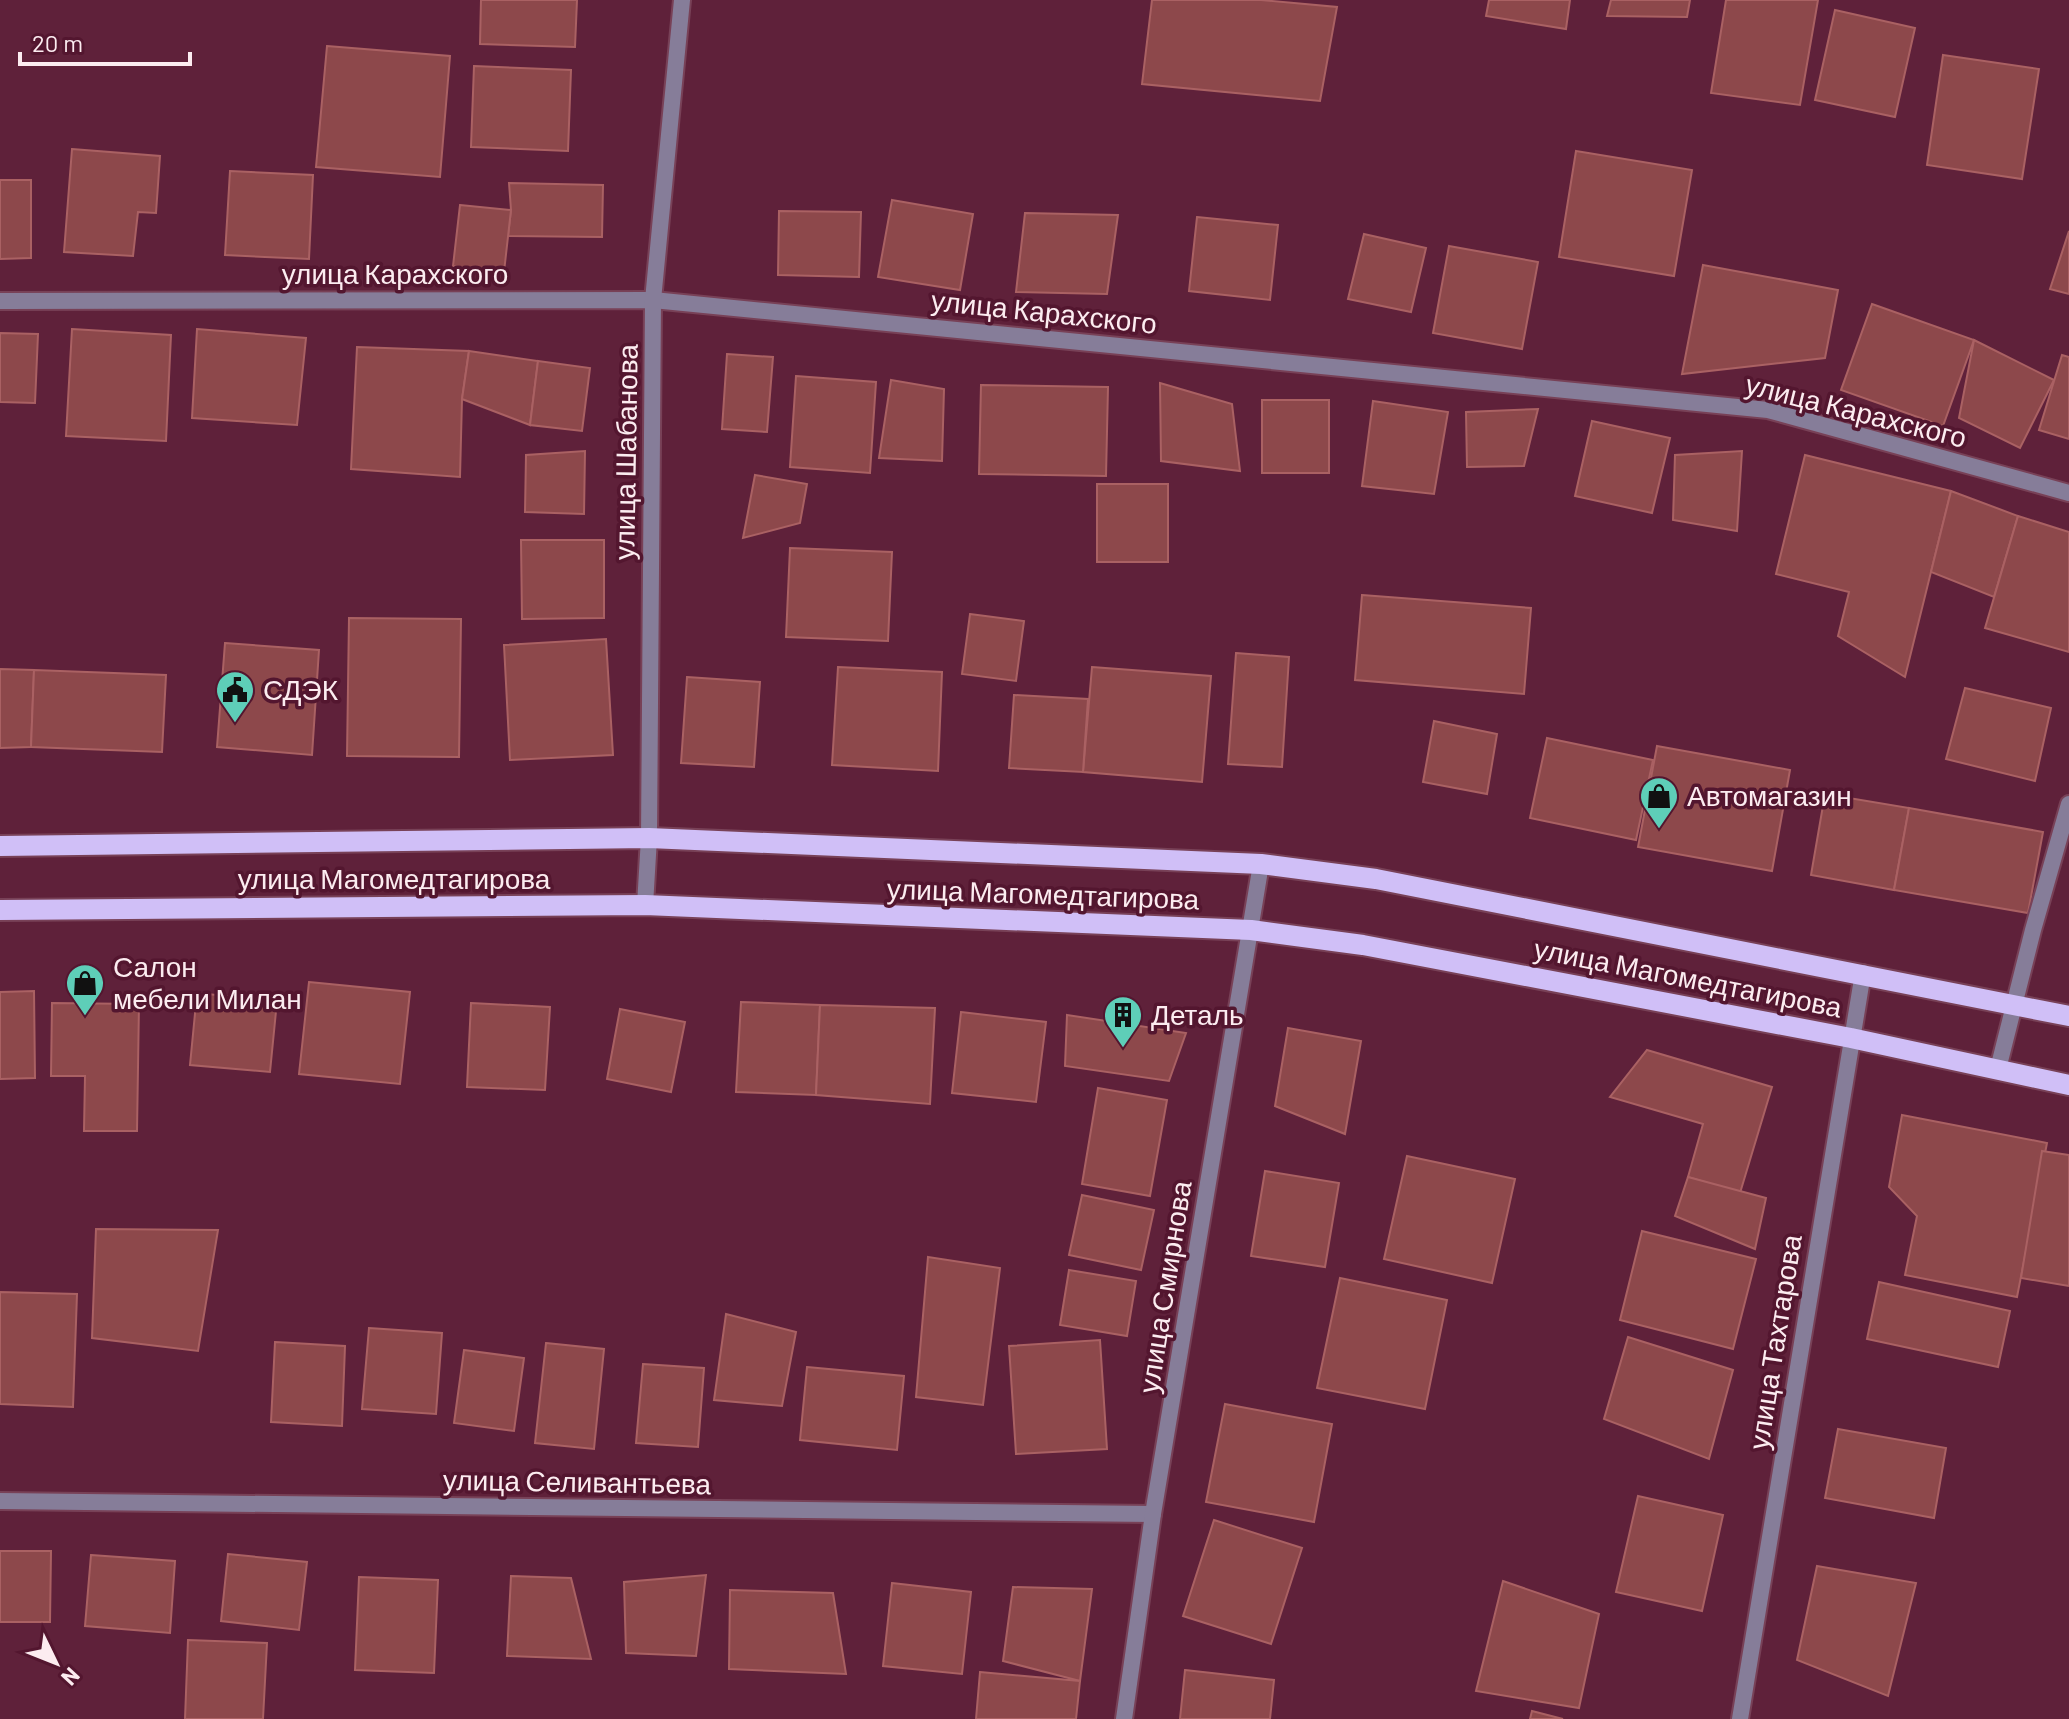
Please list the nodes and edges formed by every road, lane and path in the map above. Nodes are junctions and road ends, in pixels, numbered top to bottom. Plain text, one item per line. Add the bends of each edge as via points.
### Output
1 (682, 0) edge
2 (653, 300) junction
3 (0, 301) edge
4 (2069, 493) edge
5 (2069, 804) edge
6 (649, 838) junction
7 (0, 846) edge
8 (1261, 864) junction
9 (645, 905) junction
10 (0, 910) edge
11 (1251, 930) junction
12 (1863, 973) junction
13 (2015, 1005) junction
14 (2069, 1016) edge
15 (1851, 1038) junction
16 (1998, 1069) junction
17 (2069, 1085) edge
18 (0, 1501) edge
19 (1153, 1514) junction
20 (1124, 1719) edge
21 (1740, 1719) edge

1 - 2 street, улица Шабанова
2 - 3 street, улица Карахского
2 - 4 street, улица Карахского via 1768,410
2 - 6 street, улица Шабанова
5 - 13 street
6 - 7 main road, улица Магомедтагирова
6 - 8 main road, улица Магомедтагирова
6 - 9 street, улица Шабанова
8 - 11 street, улица Смирнова
8 - 12 main road, улица Магомедтагирова via 1376,879
9 - 10 main road, улица Магомедтагирова
9 - 11 main road, улица Магомедтагирова
11 - 15 main road, улица Магомедтагирова via 1363,945
11 - 19 street, улица Смирнова
12 - 13 main road, улица Магомедтагирова
12 - 15 street, улица Тахтарова
13 - 14 main road, улица Магомедтагирова
13 - 16 street
15 - 16 main road, улица Магомедтагирова
15 - 21 street, улица Тахтарова
16 - 17 main road, улица Магомедтагирова
18 - 19 street, улица Селивантьева
19 - 20 street, улица Смирнова

